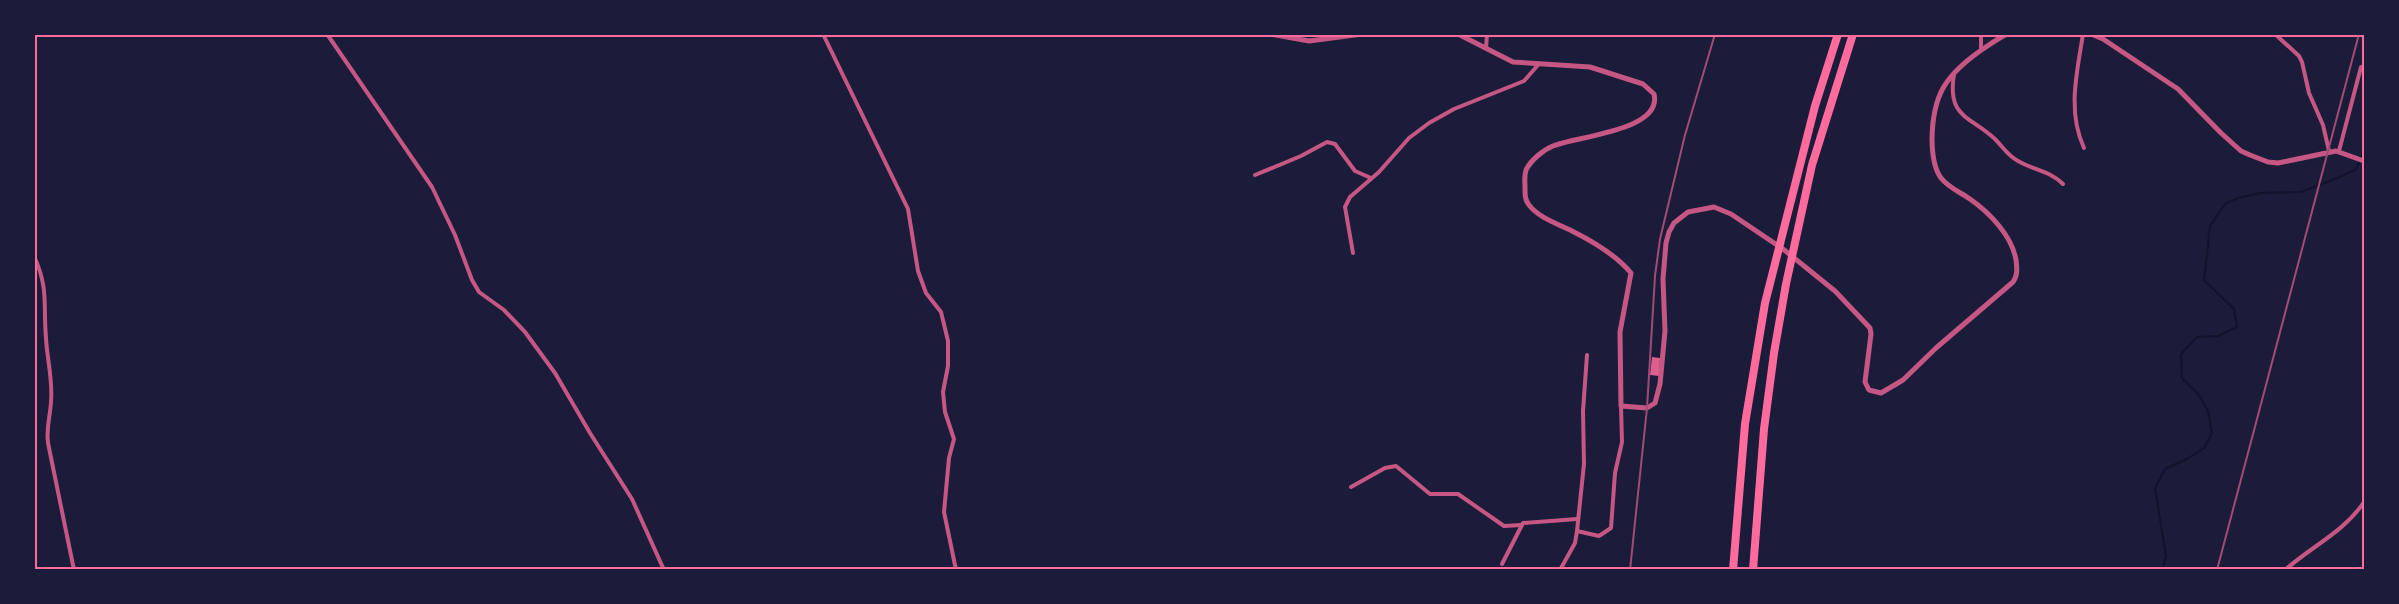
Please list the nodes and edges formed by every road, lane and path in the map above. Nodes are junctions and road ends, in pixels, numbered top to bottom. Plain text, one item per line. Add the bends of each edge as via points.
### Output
1 (327, 34) edge
2 (822, 34) edge
3 (1270, 34) edge
4 (1362, 34) edge
5 (1458, 34) edge
6 (1487, 34) edge
7 (1838, 34) edge
8 (1853, 34) edge
9 (1981, 34) edge
10 (2007, 34) edge
11 (2083, 34) edge
12 (2091, 34) edge
13 (2275, 34) edge
14 (1486, 48) junction
15 (1981, 50) junction
16 (1538, 65) junction
17 (2361, 67) dead end
18 (1954, 70) junction
19 (2085, 148) dead end
20 (2339, 151) junction
21 (2329, 152) junction
22 (2364, 161) edge
23 (1255, 175) dead end
24 (1371, 178) junction
25 (2063, 184) dead end
26 (1353, 253) dead end
27 (34, 256) edge
28 (1587, 355) dead end
29 (1621, 406) junction
30 (1351, 487) dead end
31 (2364, 502) edge
32 (1577, 519) junction
33 (1521, 525) junction
34 (1577, 531) junction
35 (1502, 564) dead end
36 (74, 570) edge
37 (664, 570) edge
38 (956, 570) edge
39 (1560, 570) edge
40 (1733, 570) edge
41 (1753, 570) edge
42 (2285, 570) edge

1 - 37 street via 432,187 479,292 525,332 555,373 632,499
2 - 38 street via 908,209 918,271 926,293 941,312 948,341 945,412 954,440 944,512
3 - 4 street via 1309,41
5 - 14 street
6 - 14 street
7 - 40 highway via 1815,106 1765,303 1745,424
8 - 41 highway via 1812,165 1786,284 1764,429
9 - 15 street
10 - 15 street
11 - 19 street via 2073,99 2079,137
12 - 21 street via 2178,89 2241,151 2278,163
13 - 21 street via 2302,62
14 - 16 street via 1503,59
15 - 18 street
16 - 24 street via 1524,81 1464,104 1430,123 1409,138
16 - 29 street via 1590,67 1643,84 1655,98 1651,112 1641,121 1547,149 1531,163 1524,178 1525,197 1531,208 1589,240 1631,273 1620,332
17 - 20 street
18 - 25 street via 1953,98 1963,116 1994,138 2004,153 2049,173
18 - 29 street via 1944,83 1933,117 1936,168 1949,187 1984,210 2006,236 2015,256 2016,280 1903,380 1881,393 1869,390 1864,382 1870,328 1835,291 1731,214 1714,207 1688,212 1681,215 1669,232 1658,395 1654,405 1647,408
20 - 21 street
20 - 22 street
23 - 24 street via 1327,142 1335,144 1355,171
24 - 26 street via 1346,203
27 - 36 street via 44,280 51,369 46,427
28 - 32 street via 1584,464
29 - 34 street via 1622,442 1615,473 1611,528 1599,536
30 - 33 street via 1392,465 1430,494 1458,494 1504,525
31 - 42 street via 2348,523
32 - 33 street
32 - 34 street
33 - 35 street
34 - 39 street

